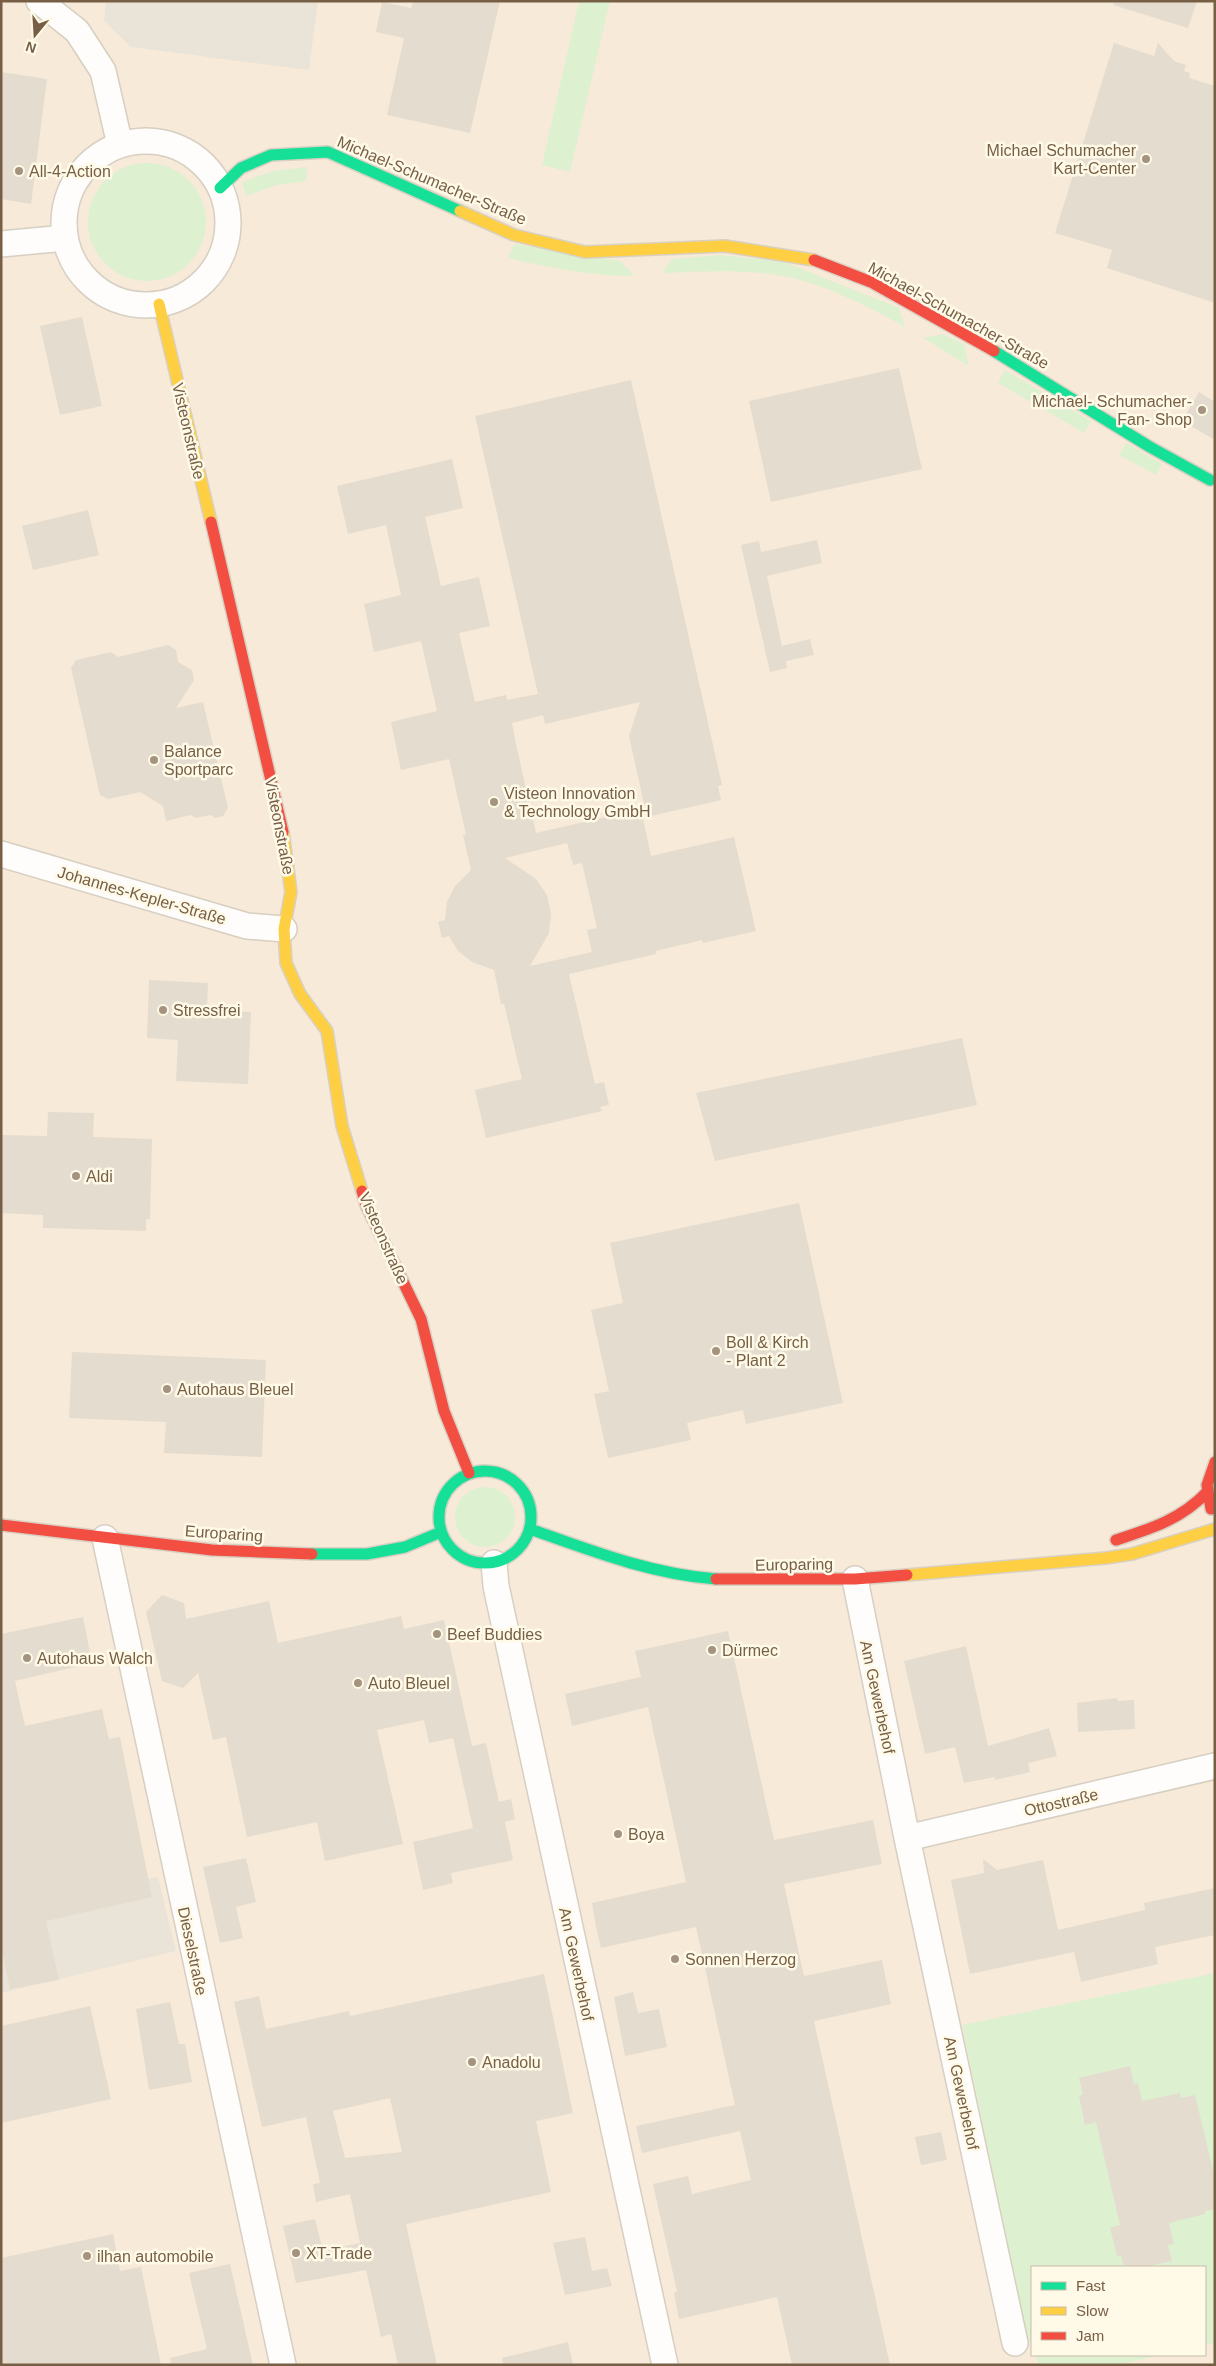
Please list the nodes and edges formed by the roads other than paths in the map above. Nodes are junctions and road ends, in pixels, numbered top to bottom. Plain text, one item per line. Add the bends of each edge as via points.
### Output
1 (39, 1) edge
2 (120, 145) junction
3 (220, 188) junction
4 (65, 238) junction
5 (1, 244) edge
6 (158, 304) junction
7 (1210, 480) dead end
8 (1, 854) edge
9 (284, 929) junction
10 (1215, 1462) edge
11 (469, 1473) junction
12 (1206, 1492) junction
13 (1215, 1515) edge
14 (1, 1525) edge
15 (1215, 1528) edge
16 (530, 1529) junction
17 (441, 1532) junction
18 (104, 1538) junction
19 (1066, 1560) junction
20 (494, 1563) junction
21 (856, 1579) junction
22 (1215, 1766) edge
23 (907, 1838) junction
24 (1015, 2343) dead end
25 (283, 2365) edge
26 (665, 2365) edge

1 - 2 street via 77,31 103,71
2 - 3 street via 143,141 167,144 189,153 207,168
2 - 4 street via 93,161 70,192 64,214
3 - 6 street via 227,213 227,238 218,262 203,282 182,296
3 - 7 street, Michael-Schumacher-Straße via 240,168 271,155 328,152 514,235 585,252 725,246 807,257 871,282 981,343
4 - 5 street
4 - 6 street via 73,261 89,282 109,296 133,304
6 - 9 street, Visteonstraße via 281,820 291,892
8 - 9 street, Johannes-Kepler-Straße via 248,926
9 - 11 street, Visteonstraße via 286,964 300,994 327,1031 342,1126 366,1205 421,1319 444,1411
10 - 12 street, Europaring via 1208,1476
11 - 16 street via 496,1473 508,1477 523,1490 531,1509
11 - 17 street via 454,1483 443,1497 439,1515
12 - 13 street
12 - 19 street, Europaring via 1190,1510 1174,1520
14 - 18 street, Europaring
15 - 19 street, Europaring via 1132,1554
16 - 20 street via 517,1551
16 - 21 street, Europaring via 634,1566 685,1577 739,1581
17 - 18 street, Europaring via 405,1547 367,1554 334,1555 212,1550
17 - 20 street via 449,1547 462,1557 477,1563
18 - 25 street, Dieselstraße
19 - 21 street, Europaring via 988,1570
20 - 26 street, Am Gewerbehof via 502,1616
21 - 23 street, Am Gewerbehof
22 - 23 street, Ottostraße
23 - 24 street, Am Gewerbehof

